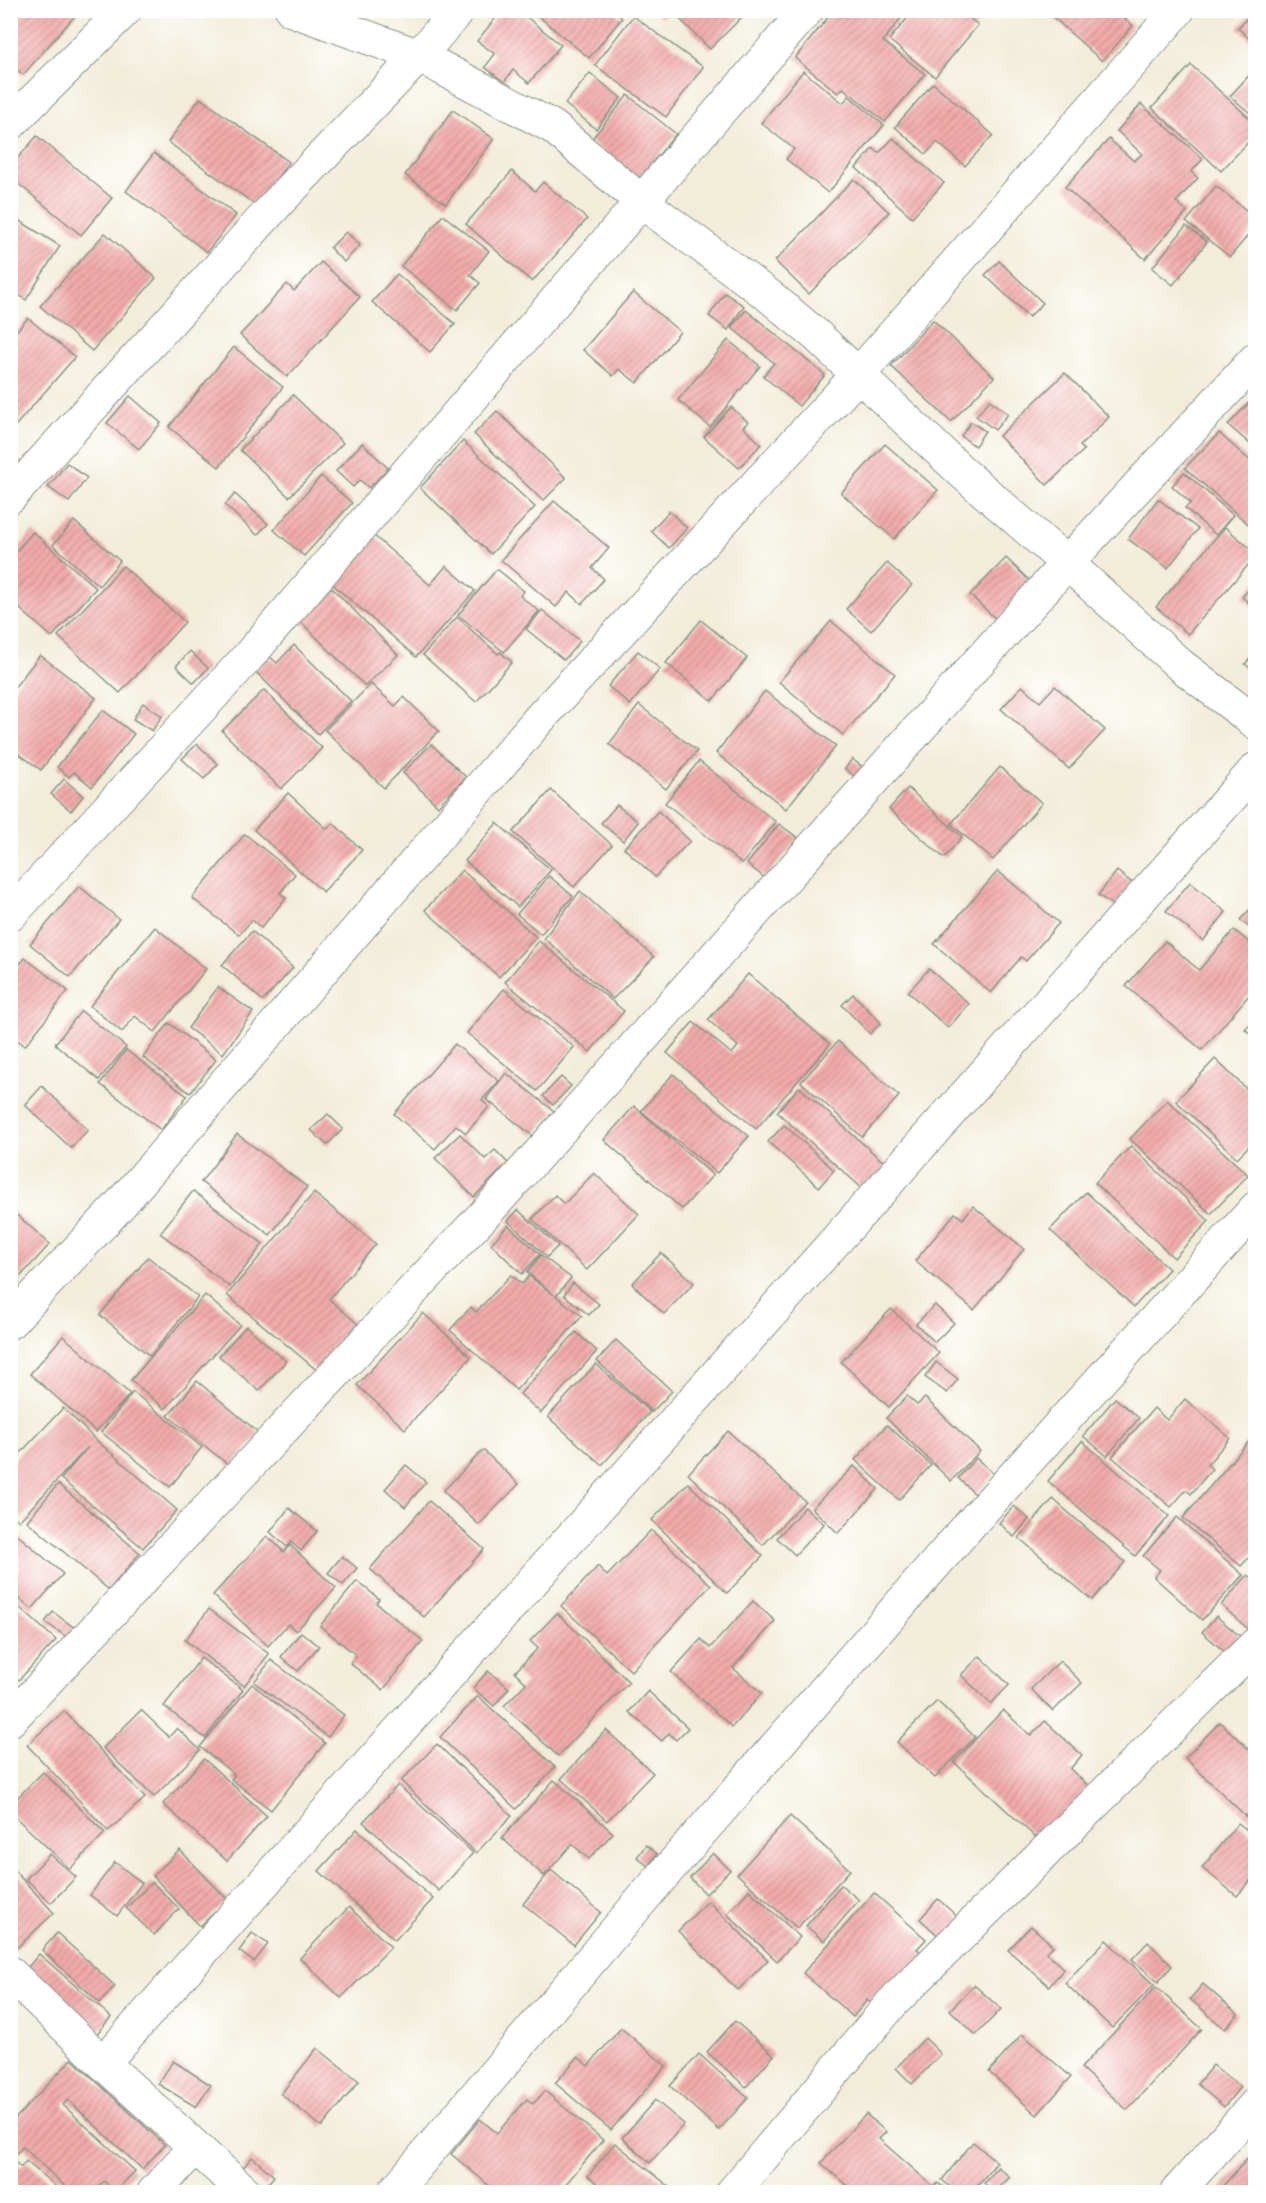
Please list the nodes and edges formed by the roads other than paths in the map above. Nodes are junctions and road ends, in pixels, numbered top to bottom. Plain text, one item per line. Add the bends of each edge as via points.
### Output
1 (125, 10) edge
2 (292, 10) edge
3 (458, 10) edge
4 (807, 10) edge
5 (1178, 10) edge
6 (419, 56) junction
7 (10, 124) edge
8 (642, 202) junction
9 (1256, 358) edge
10 (858, 375) junction
11 (10, 497) edge
12 (1068, 563) junction
13 (1256, 723) edge
14 (1256, 769) edge
15 (10, 915) edge
16 (1256, 1208) edge
17 (10, 1322) edge
18 (1256, 1644) edge
19 (10, 1720) edge
20 (10, 1973) edge
21 (103, 2063) junction
22 (1256, 2104) edge
23 (195, 2147) junction
24 (154, 2193) edge
25 (245, 2193) edge
26 (394, 2193) edge
27 (733, 2193) edge
28 (1176, 2193) edge

1 - 7 street
2 - 6 street
3 - 6 street
4 - 8 street
5 - 10 street
6 - 8 street via 554,127
6 - 11 street via 282,198
8 - 10 street via 768,295
8 - 15 street via 247,658
9 - 12 street
10 - 12 street
10 - 17 street via 541,717 118,1207
12 - 13 street via 1179,664
12 - 19 street via 494,1204
14 - 21 street
16 - 26 street via 973,1521 652,1888
18 - 27 street via 893,2002
20 - 21 street
21 - 23 street
22 - 28 street
23 - 24 street
23 - 25 street

